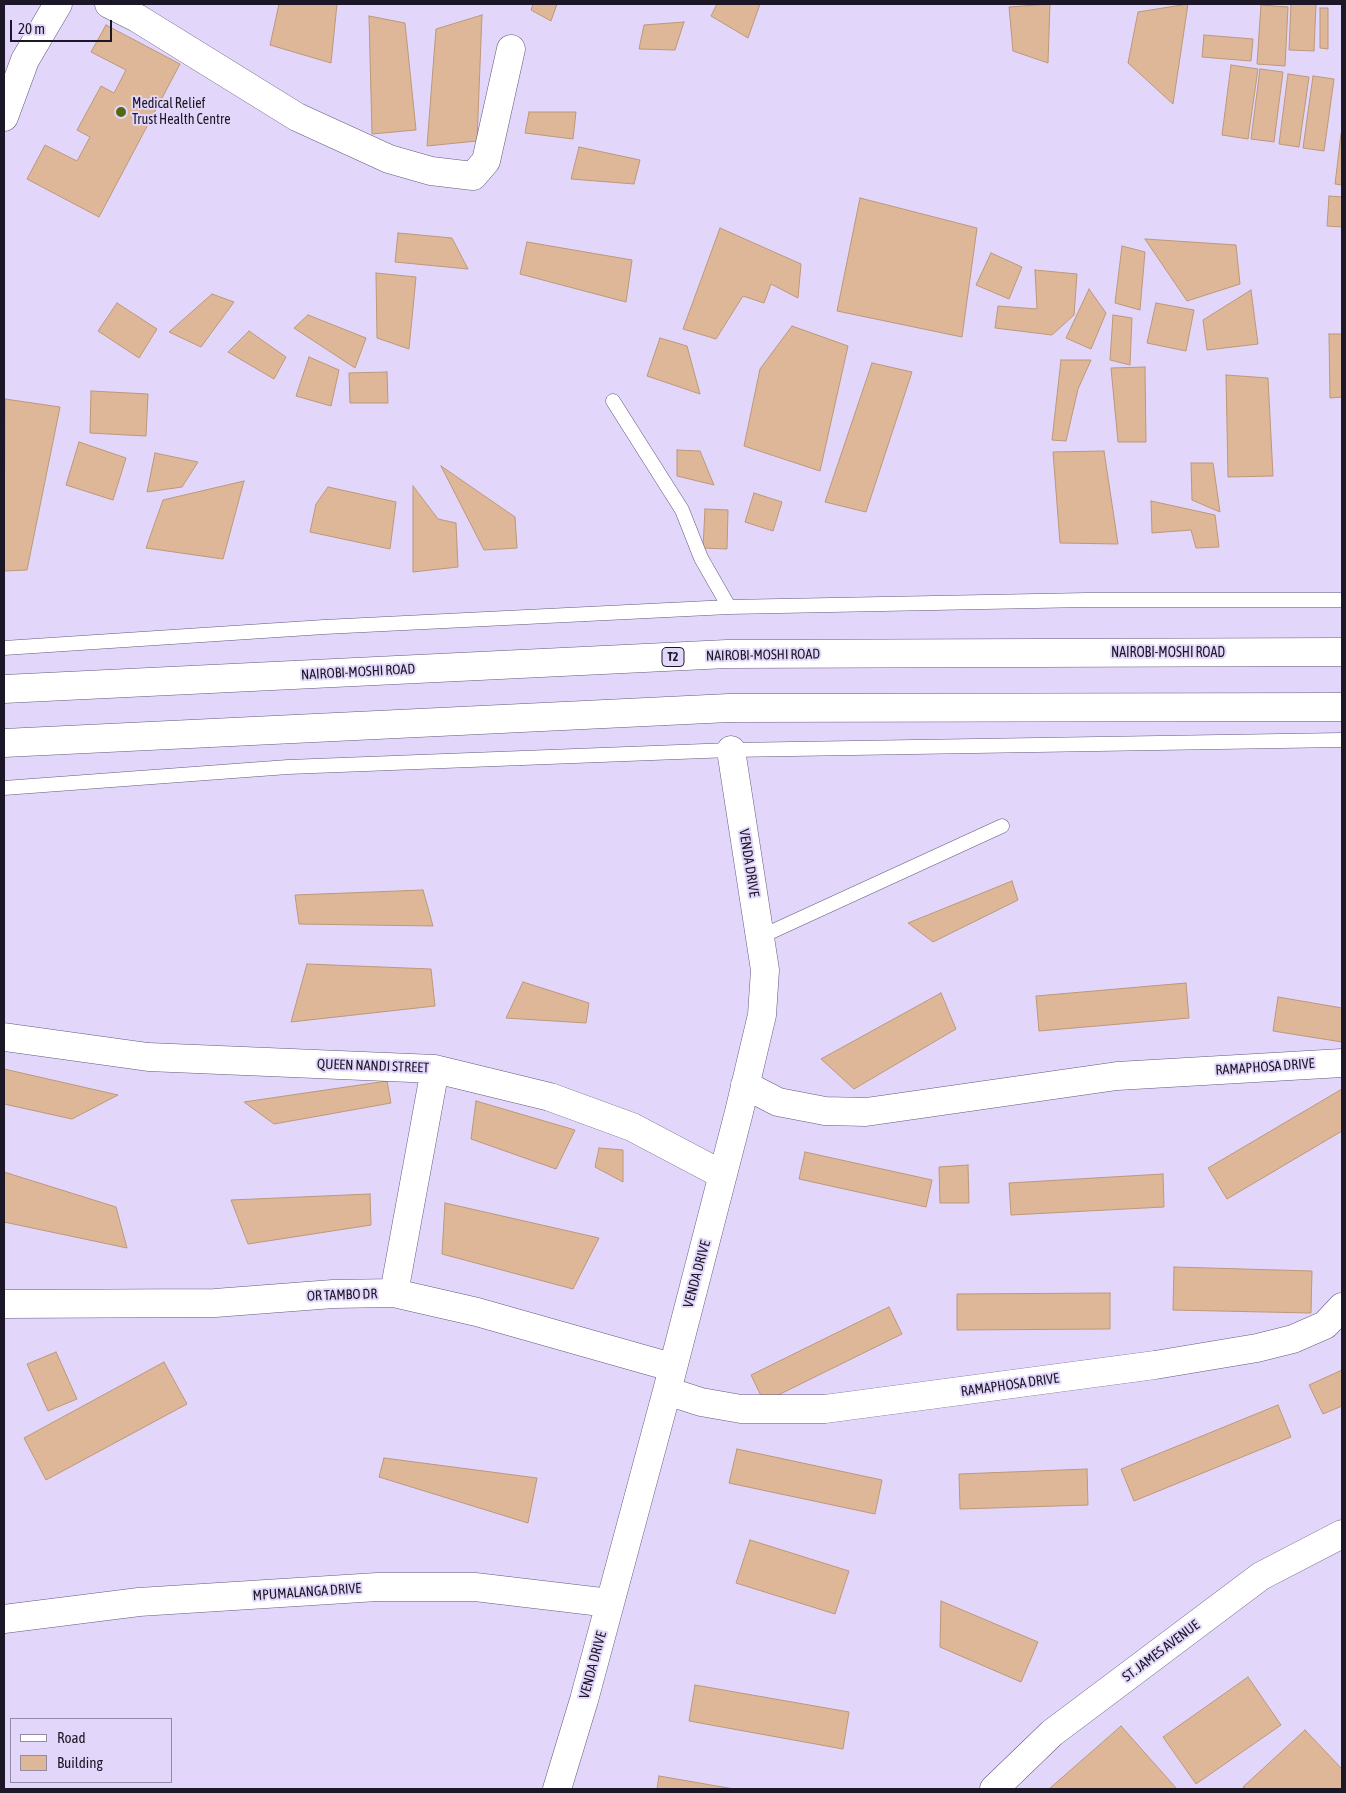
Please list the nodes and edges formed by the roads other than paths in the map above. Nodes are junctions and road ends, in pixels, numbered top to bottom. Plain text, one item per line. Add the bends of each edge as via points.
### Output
1 (58, 4) edge
2 (109, 4) edge
3 (511, 49) dead end
4 (4, 117) edge
5 (613, 401) dead end
6 (1342, 600) edge
7 (729, 607) junction
8 (4, 648) edge
9 (1342, 652) edge
10 (4, 689) edge
11 (1342, 706) edge
12 (1342, 740) edge
13 (4, 742) edge
14 (731, 750) junction
15 (4, 788) edge
16 (1002, 826) dead end
17 (760, 937) junction
18 (4, 1037) edge
19 (1342, 1063) edge
20 (435, 1069) junction
21 (745, 1085) junction
22 (723, 1176) junction
23 (394, 1293) junction
24 (4, 1304) edge
25 (1342, 1307) edge
26 (669, 1379) junction
27 (1342, 1534) edge
28 (610, 1603) junction
29 (4, 1620) edge
30 (557, 1789) edge
31 (994, 1789) edge

1 - 4 main road via 25,60
2 - 3 main road via 296,117 389,159 431,171 473,176 486,162
5 - 7 lane via 682,510 701,558
6 - 7 lane via 1087,600
7 - 8 lane via 324,627
9 - 10 main road, NAIROBI-MOSHI ROAD / T2 via 727,654
11 - 13 main road via 728,708
12 - 14 lane
14 - 15 lane via 288,767
14 - 17 main road, VENDA DRIVE
16 - 17 lane
17 - 21 main road, VENDA DRIVE via 765,970 762,1015
18 - 20 main road, QUEEN NANDI STREET via 148,1057
19 - 21 main road, RAMAPHOSA DRIVE via 1117,1076 866,1112 825,1111 778,1102
20 - 22 main road, QUEEN NANDI STREET via 550,1097 632,1126
20 - 23 main road
21 - 22 main road, VENDA DRIVE
22 - 26 main road, VENDA DRIVE
23 - 24 main road, OR TAMBO DR via 215,1303
23 - 26 main road, OR TAMBO DR via 458,1308
25 - 26 main road, RAMAPHOSA DRIVE via 1325,1325 1293,1339 1257,1348 1155,1365 825,1409 742,1409 701,1402
26 - 28 main road, VENDA DRIVE
27 - 31 main road, ST. JAMES AVENUE via 1261,1576 1052,1733
28 - 29 main road, MPUMALANGA DRIVE via 475,1587 377,1587 139,1602
28 - 30 main road, VENDA DRIVE

